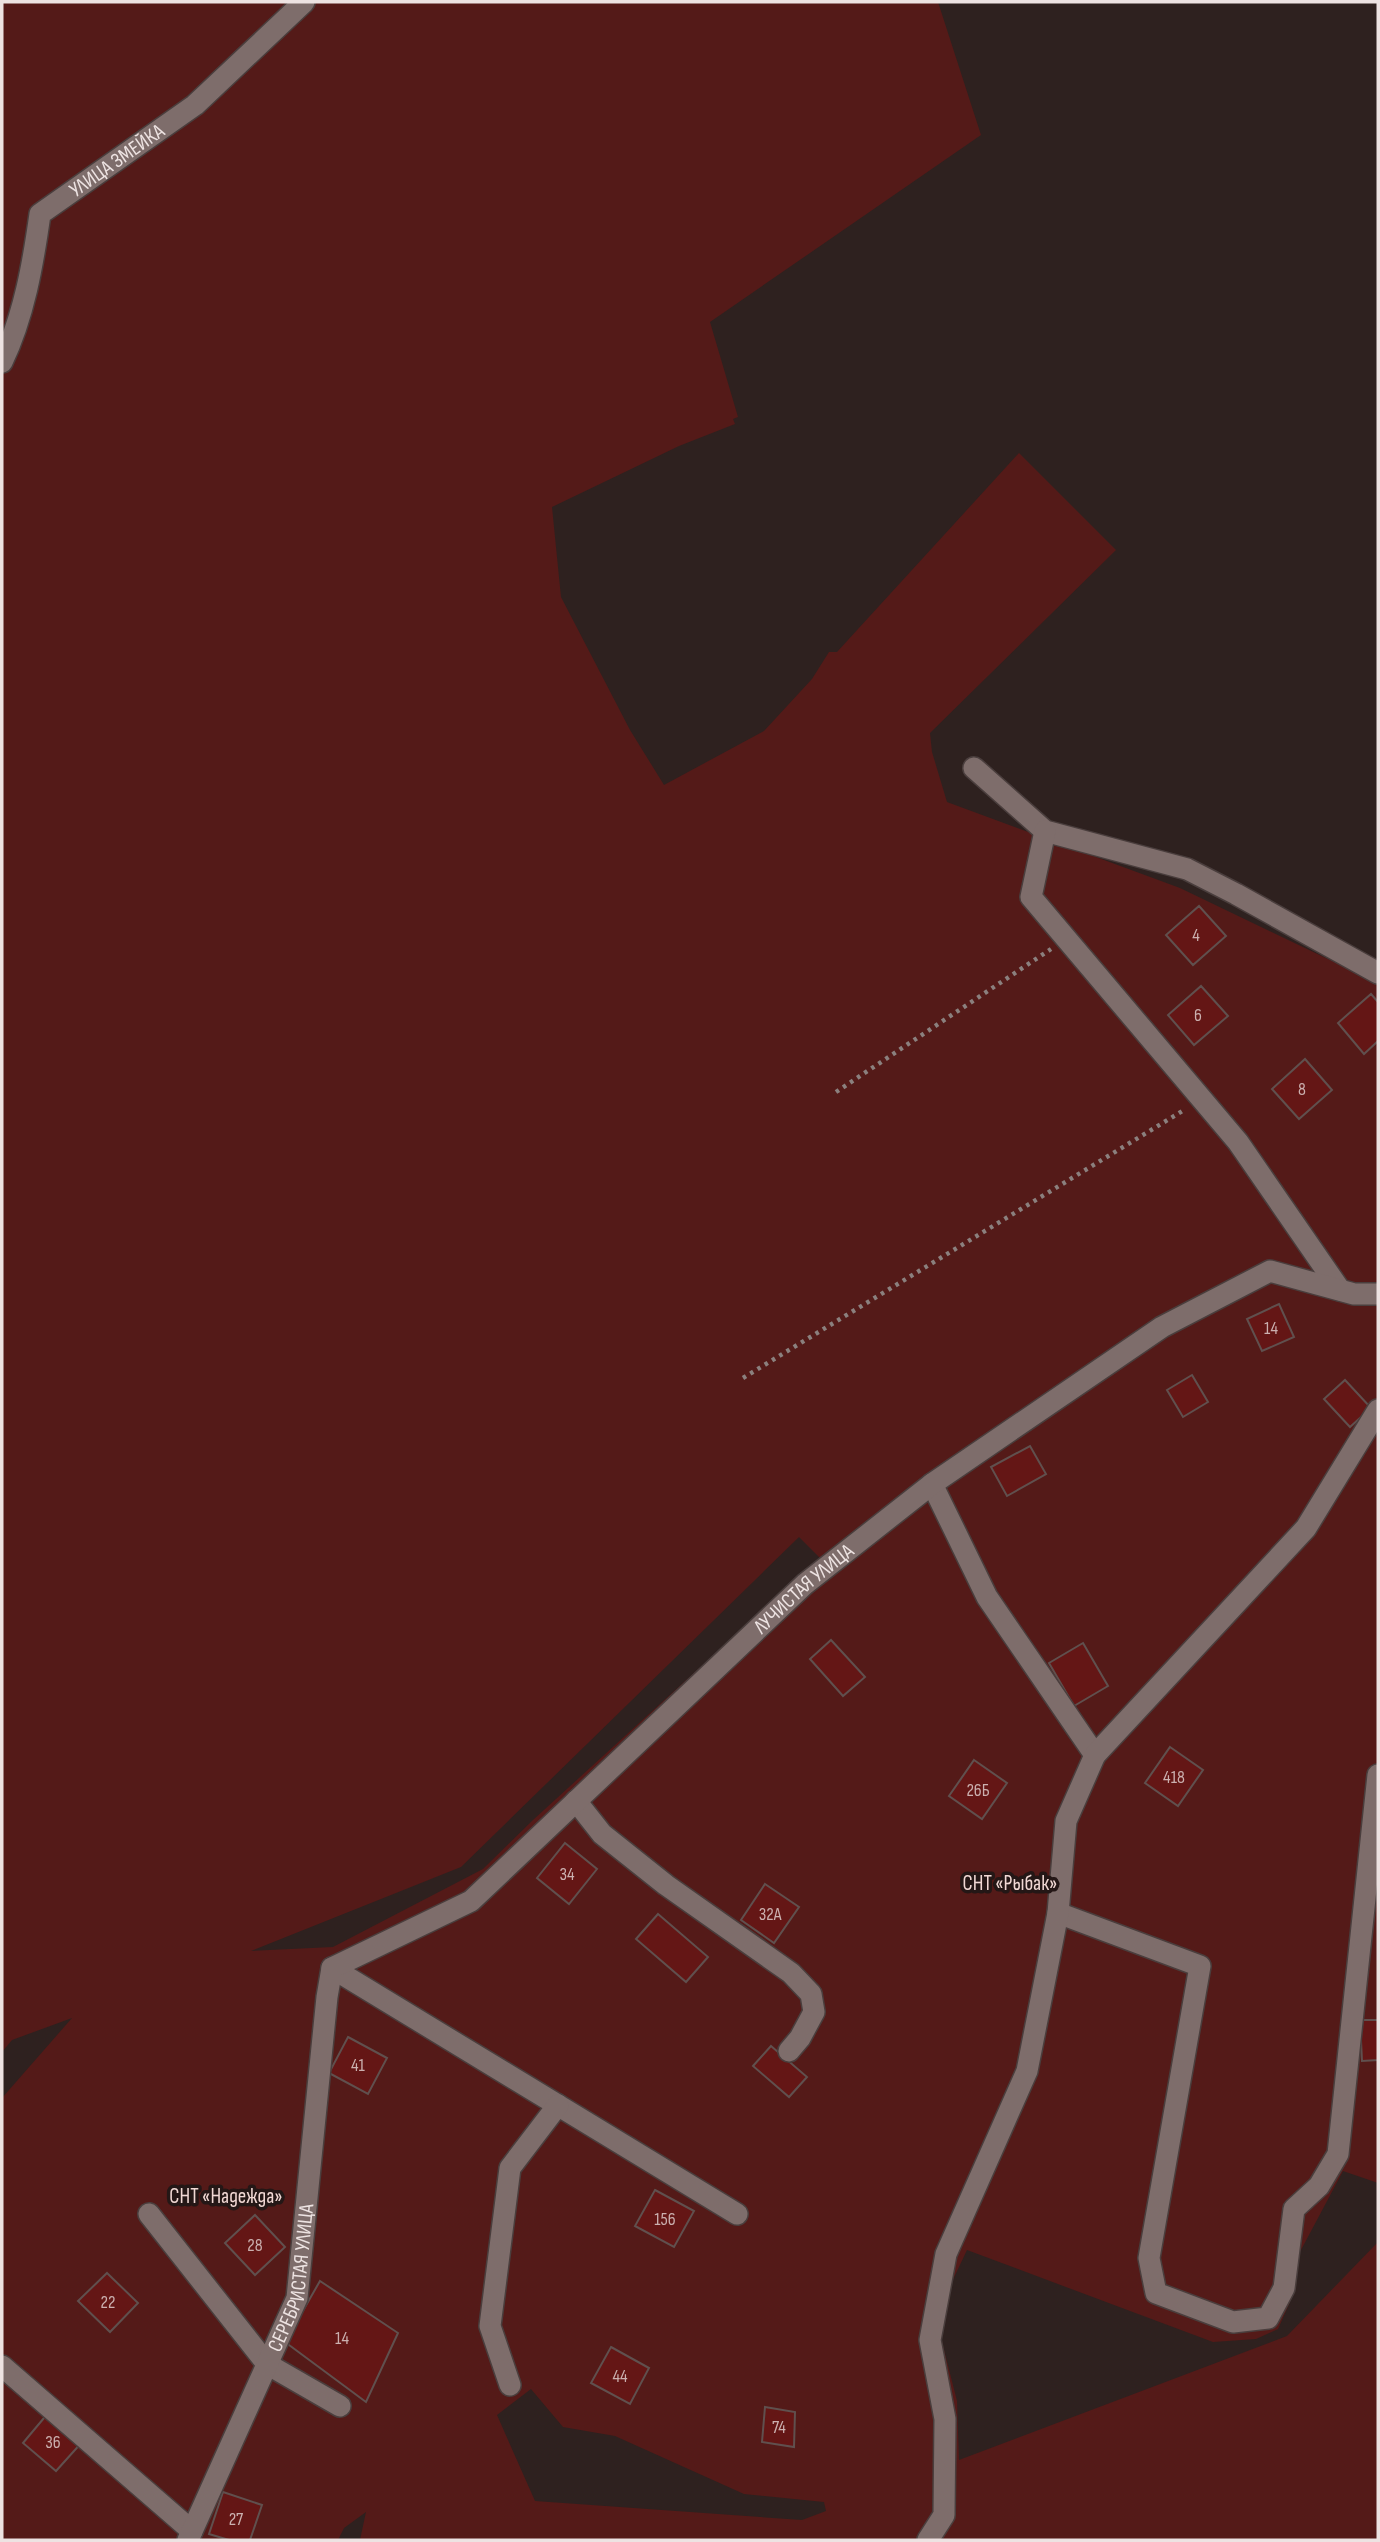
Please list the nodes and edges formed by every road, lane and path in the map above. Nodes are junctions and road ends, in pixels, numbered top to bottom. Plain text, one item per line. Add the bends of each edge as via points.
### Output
1 (304, 2) edge
2 (2, 362) edge
3 (974, 768) dead end
4 (1045, 831) junction
5 (1067, 939) junction
6 (1378, 973) edge
7 (836, 1092) dead end
8 (1202, 1099) junction
9 (1340, 1290) junction
10 (1378, 1294) edge
11 (743, 1378) dead end
12 (1378, 1410) edge
13 (932, 1484) junction
14 (1095, 1755) junction
15 (1378, 1775) edge
16 (576, 1801) junction
17 (1058, 1913) junction
18 (332, 1968) junction
19 (789, 2051) dead end
20 (558, 2105) junction
21 (149, 2214) dead end
22 (737, 2214) dead end
23 (267, 2364) junction
24 (2, 2366) edge
25 (510, 2385) dead end
26 (340, 2406) dead end
27 (190, 2536) edge
28 (928, 2540) edge

1 - 2 street, УЛИЦА ЗМЕЙКА via 195,105 40,214 15,335
3 - 4 street
4 - 5 street via 1031,897
4 - 6 street via 1187,869
5 - 7 path
5 - 8 street
8 - 9 street via 1238,1142
8 - 11 path
9 - 10 street, ЛУЧИСТАЯ УЛИЦА
9 - 13 street, ЛУЧИСТАЯ УЛИЦА via 1270,1270 1162,1327
12 - 14 street via 1306,1528
13 - 14 street via 987,1597
13 - 16 street, ЛУЧИСТАЯ УЛИЦА via 805,1584
14 - 17 street via 1066,1821
15 - 17 street via 1338,2154 1319,2186 1294,2210 1284,2288 1268,2318 1233,2322 1156,2293 1149,2258 1200,1966
16 - 18 street, ЛУЧИСТАЯ УЛИЦА via 471,1901
16 - 19 street via 602,1834 791,1973 811,1994 814,2012
17 - 28 street via 1027,2071 946,2254 930,2340 945,2419 944,2515
18 - 20 street
18 - 23 street, СЕРЕБРИСТАЯ УЛИЦА via 297,2298
20 - 22 street
20 - 25 street via 510,2168 490,2326
21 - 23 street
23 - 26 street
23 - 27 street, СЕРЕБРИСТАЯ УЛИЦА
24 - 27 street

